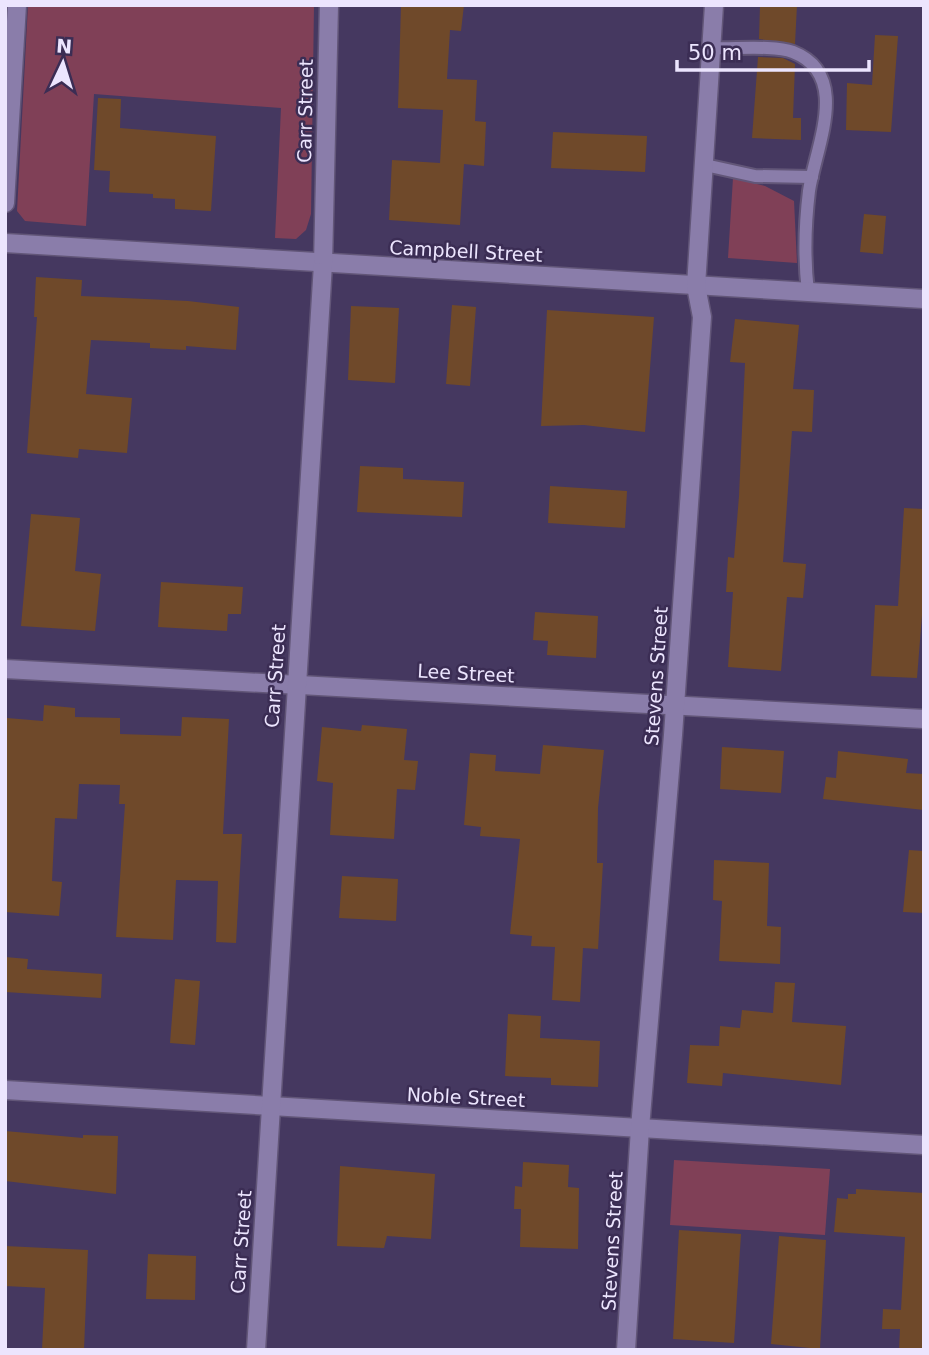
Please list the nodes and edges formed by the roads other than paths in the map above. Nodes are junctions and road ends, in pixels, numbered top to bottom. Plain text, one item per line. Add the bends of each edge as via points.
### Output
1 (17, 5) edge
2 (329, 5) edge
3 (714, 5) edge
4 (713, 48) junction
5 (705, 165) junction
6 (812, 177) junction
7 (5, 203) edge
8 (5, 243) edge
9 (323, 264) junction
10 (696, 286) junction
11 (807, 292) junction
12 (924, 299) edge
13 (5, 669) edge
14 (296, 685) junction
15 (676, 705) junction
16 (924, 719) edge
17 (5, 1090) edge
18 (271, 1106) junction
19 (640, 1128) junction
20 (924, 1145) edge
21 (256, 1350) edge
22 (626, 1350) edge

1 - 7 street
2 - 9 street, Carr Street
3 - 4 street, Stevens Street
4 - 5 street, Stevens Street
4 - 6 lane via 791,51 808,61 824,83 827,121
5 - 6 lane via 755,176
5 - 10 street, Stevens Street
6 - 11 lane
8 - 9 street, Campbell Street
9 - 10 street, Campbell Street
9 - 14 street, Carr Street
10 - 11 street, Campbell Street
10 - 15 street, Stevens Street via 702,317
11 - 12 street, Campbell Street
13 - 14 street, Lee Street
14 - 15 street, Lee Street
14 - 18 street, Carr Street
15 - 16 street, Lee Street
15 - 19 street, Stevens Street
17 - 18 street, Noble Street
18 - 19 street, Noble Street
18 - 21 street, Carr Street
19 - 20 street, Noble Street
19 - 22 street, Stevens Street

